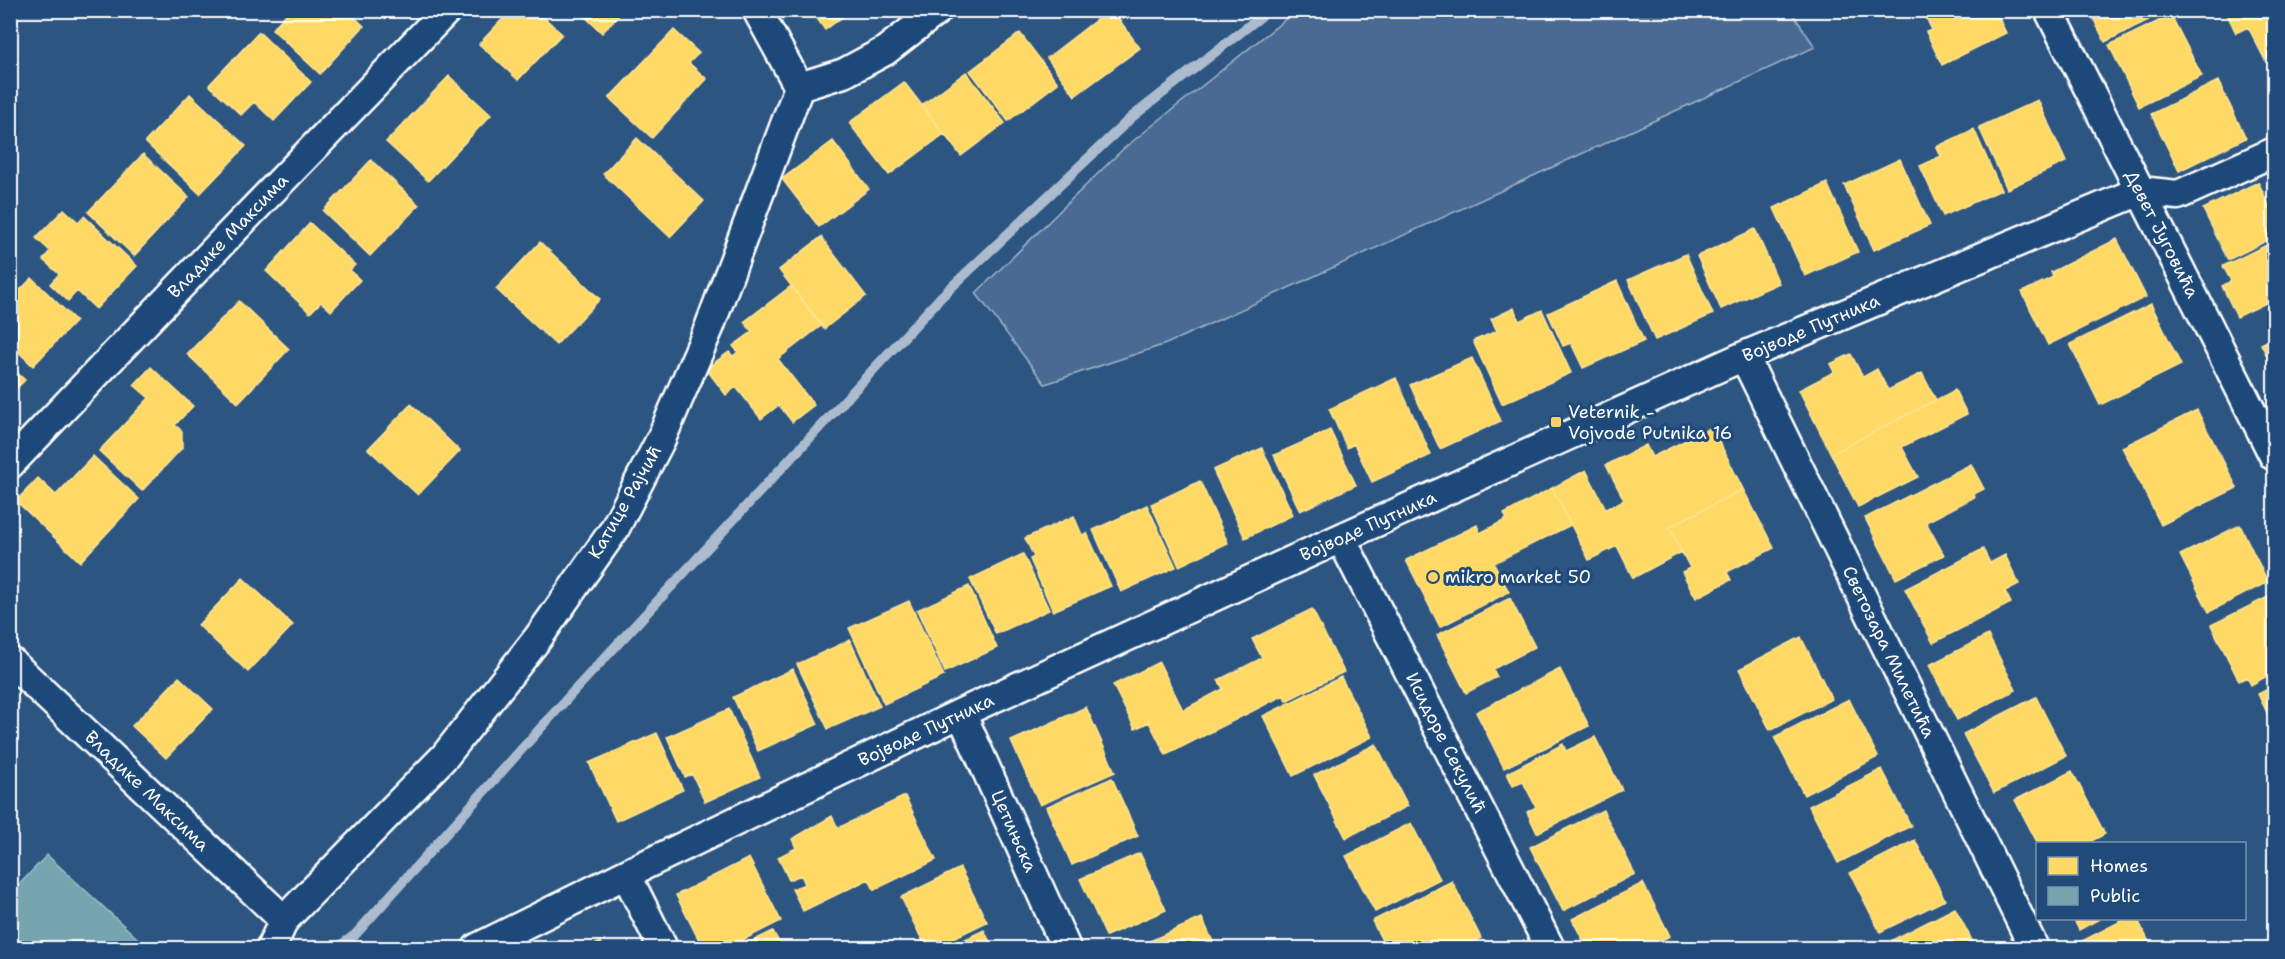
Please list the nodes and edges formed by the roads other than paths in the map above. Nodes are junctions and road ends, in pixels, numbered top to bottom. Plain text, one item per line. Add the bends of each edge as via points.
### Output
1 (447, 10) edge
2 (757, 10) edge
3 (938, 10) edge
4 (2049, 10) edge
5 (799, 87) junction
6 (2274, 152) edge
7 (2140, 191) junction
8 (1744, 356) junction
9 (2274, 456) edge
10 (10, 464) edge
11 (1341, 538) junction
12 (10, 661) edge
13 (961, 713) junction
14 (626, 874) junction
15 (284, 920) junction
16 (271, 948) edge
17 (477, 948) edge
18 (663, 948) edge
19 (1066, 948) edge
20 (1550, 948) edge
21 (2034, 948) edge

1 - 10 street, Владике Максима
2 - 5 street
3 - 5 street via 885,51 844,73
4 - 7 street, Девет Југовића
5 - 15 street, Катице Рајчић via 709,328 661,439 614,530 538,638 445,756
6 - 7 street, Војводе Путника via 2178,195
7 - 8 street, Војводе Путника
7 - 9 street, Девет Југовића
8 - 11 street, Војводе Путника
8 - 21 street, Светозара Милетића
11 - 13 street, Војводе Путника
11 - 20 street, Исидоре Секулић
12 - 15 street, Владике Максима
13 - 14 street, Војводе Путника
13 - 19 street, Цетињска
14 - 17 street, Војводе Путника
14 - 18 street
15 - 16 street, Катице Рајчић

